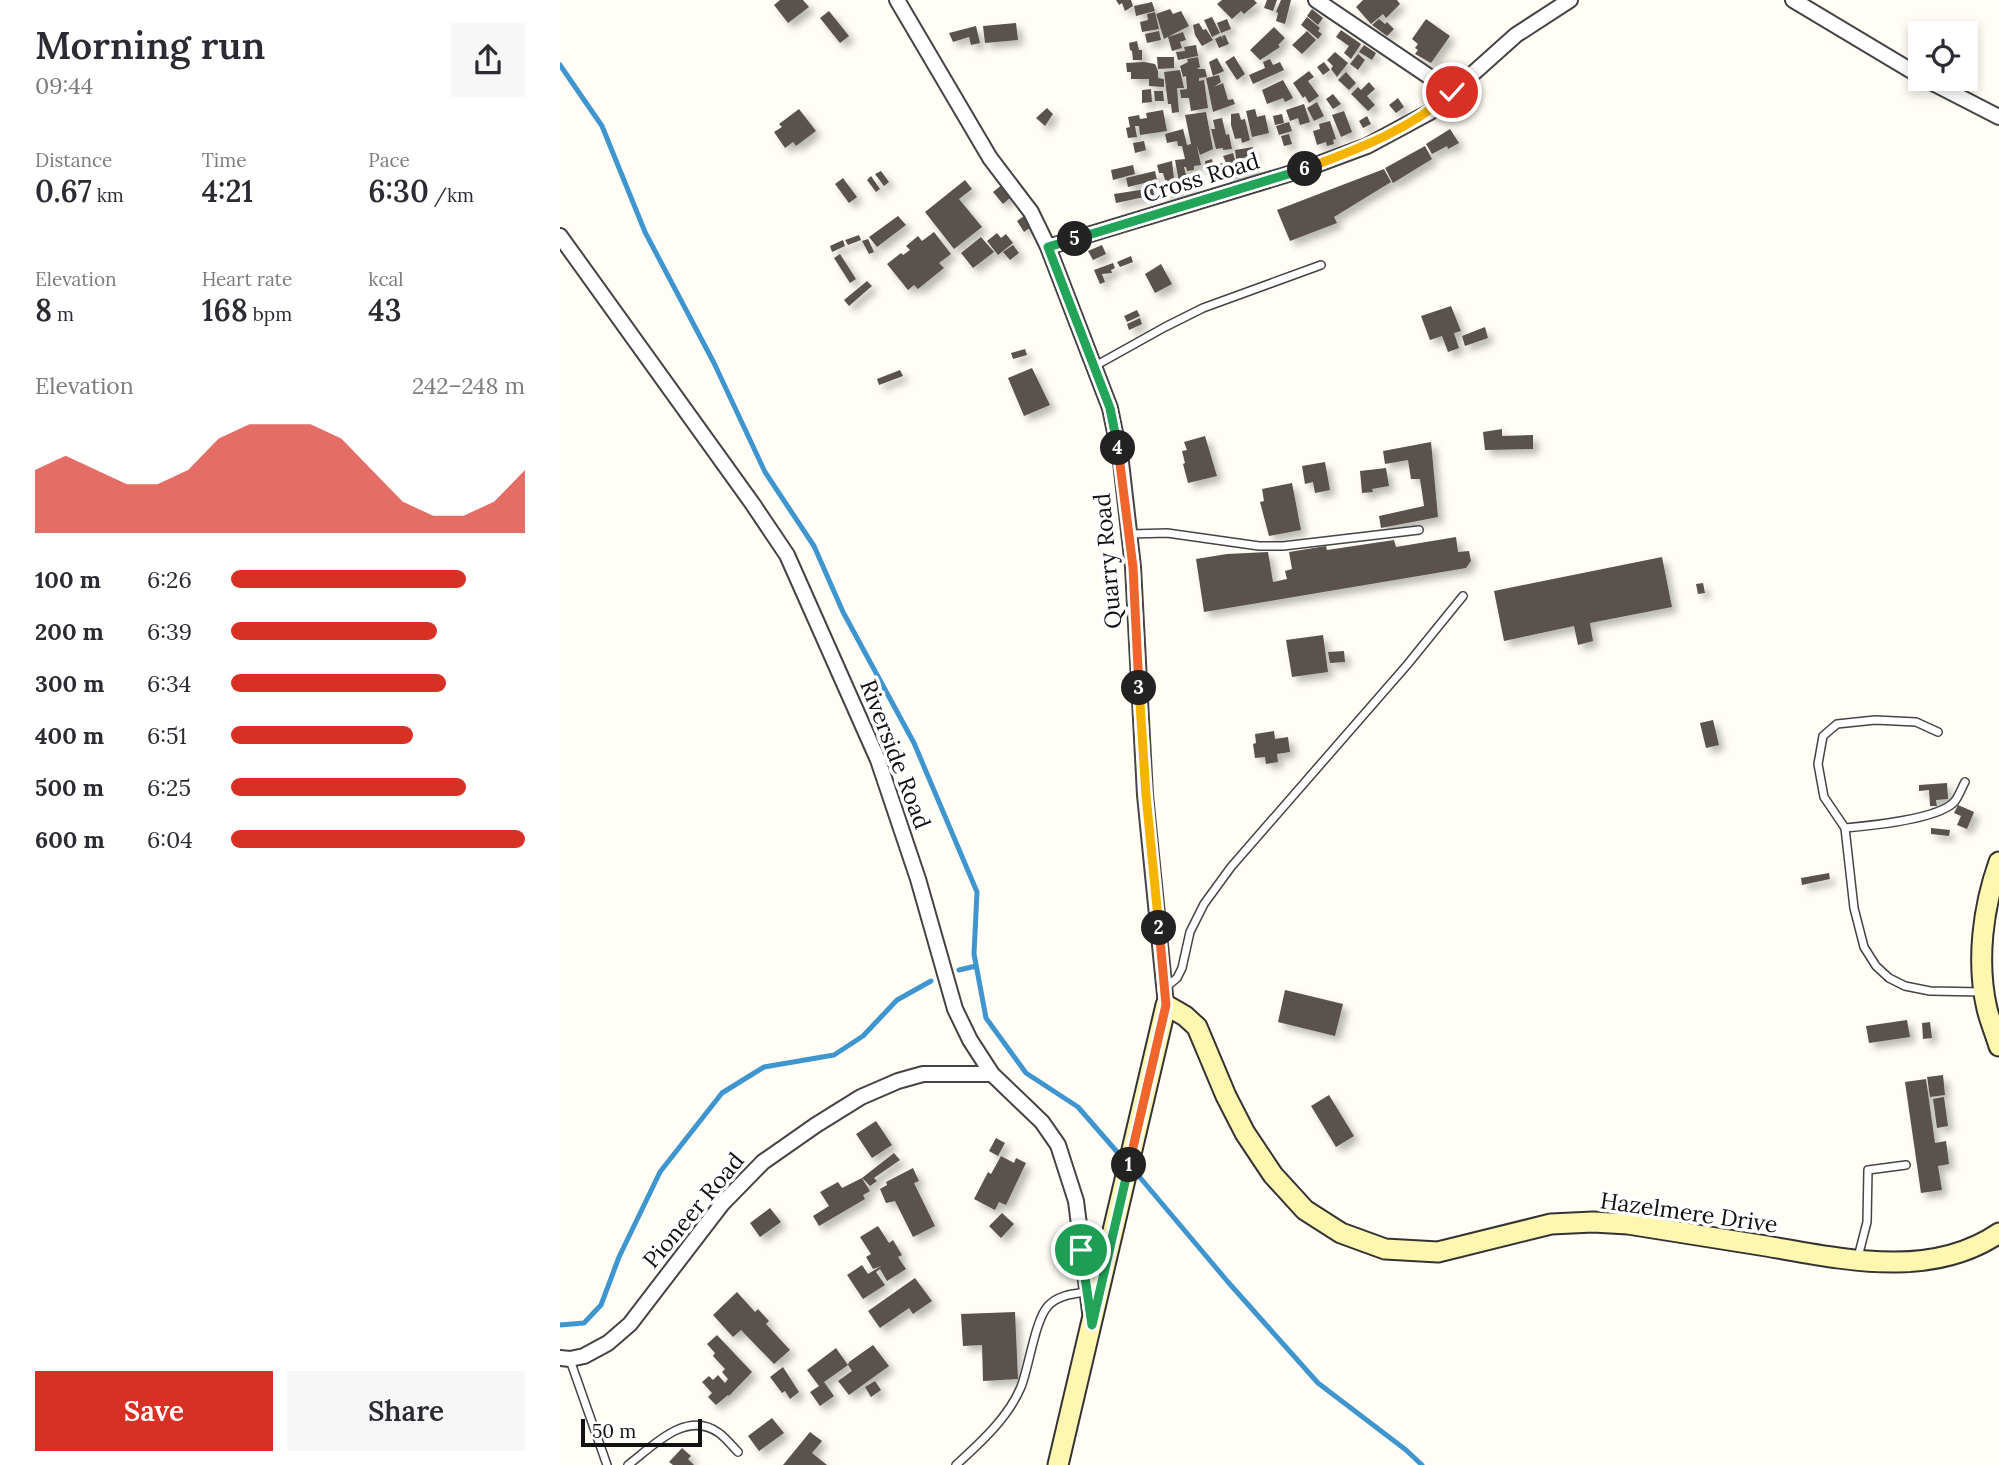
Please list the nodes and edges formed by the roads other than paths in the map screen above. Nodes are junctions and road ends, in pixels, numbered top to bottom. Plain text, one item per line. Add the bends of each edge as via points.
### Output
1 (897, 0) edge
2 (1316, 0) edge
3 (1570, 0) edge
4 (1793, 0) edge
5 (1908, 69) edge
6 (1948, 91) edge
7 (1452, 92) junction
8 (1999, 117) edge
9 (560, 236) edge
10 (1048, 247) junction
11 (1321, 265) dead end
12 (1095, 366) junction
13 (1419, 530) dead end
14 (1129, 534) junction
15 (1463, 596) dead end
16 (1938, 732) dead end
17 (1965, 782) dead end
18 (1845, 828) junction
19 (1999, 862) edge
20 (1985, 992) junction
21 (1165, 997) junction
22 (1999, 1046) edge
23 (992, 1074) junction
24 (1906, 1165) dead end
25 (1999, 1233) edge
26 (1856, 1261) junction
27 (1087, 1292) junction
28 (1092, 1325) junction
29 (565, 1358) edge
30 (738, 1452) dead end
31 (607, 1465) edge
32 (628, 1465) edge
33 (956, 1465) edge
34 (1058, 1465) edge

1 - 10 street, Quarry Road via 990,158 1031,212
2 - 7 street
3 - 7 street, Cross Road via 1516,34
4 - 5 street
6 - 8 street
7 - 10 street, Cross Road via 1430,112 1367,146
9 - 23 street, Riverside Road via 787,555 878,760 955,1009
10 - 12 street, Quarry Road
11 - 12 lane via 1203,308
12 - 14 street, Quarry Road via 1116,435
13 - 14 lane via 1283,546 1167,533
14 - 21 street, Quarry Road
15 - 21 lane via 1231,867 1204,904 1190,932 1182,968
16 - 18 lane via 1916,722 1875,720 1837,724 1823,736 1818,764 1824,797
17 - 18 lane via 1955,802 1937,812
18 - 20 lane via 1854,908 1864,947 1876,966 1905,986
19 - 20 street via 1984,920
20 - 22 street
21 - 26 street, Hazelmere Drive via 1197,1027 1226,1096 1273,1175 1305,1210 1340,1233 1385,1249 1438,1252 1551,1224 1593,1222
21 - 28 street
23 - 27 street, Riverside Road via 1042,1122 1058,1145 1076,1201
23 - 29 street, Pioneer Road via 923,1074 898,1081 816,1125 763,1162 722,1204 630,1324 584,1356
24 - 26 lane via 1868,1170 1867,1222
25 - 26 street, Hazelmere Drive via 1945,1257
27 - 28 street, Riverside Road
27 - 33 lane via 1061,1297 1047,1307 1009,1410
28 - 34 street
29 - 31 lane
30 - 32 lane via 719,1433 693,1425 668,1434

